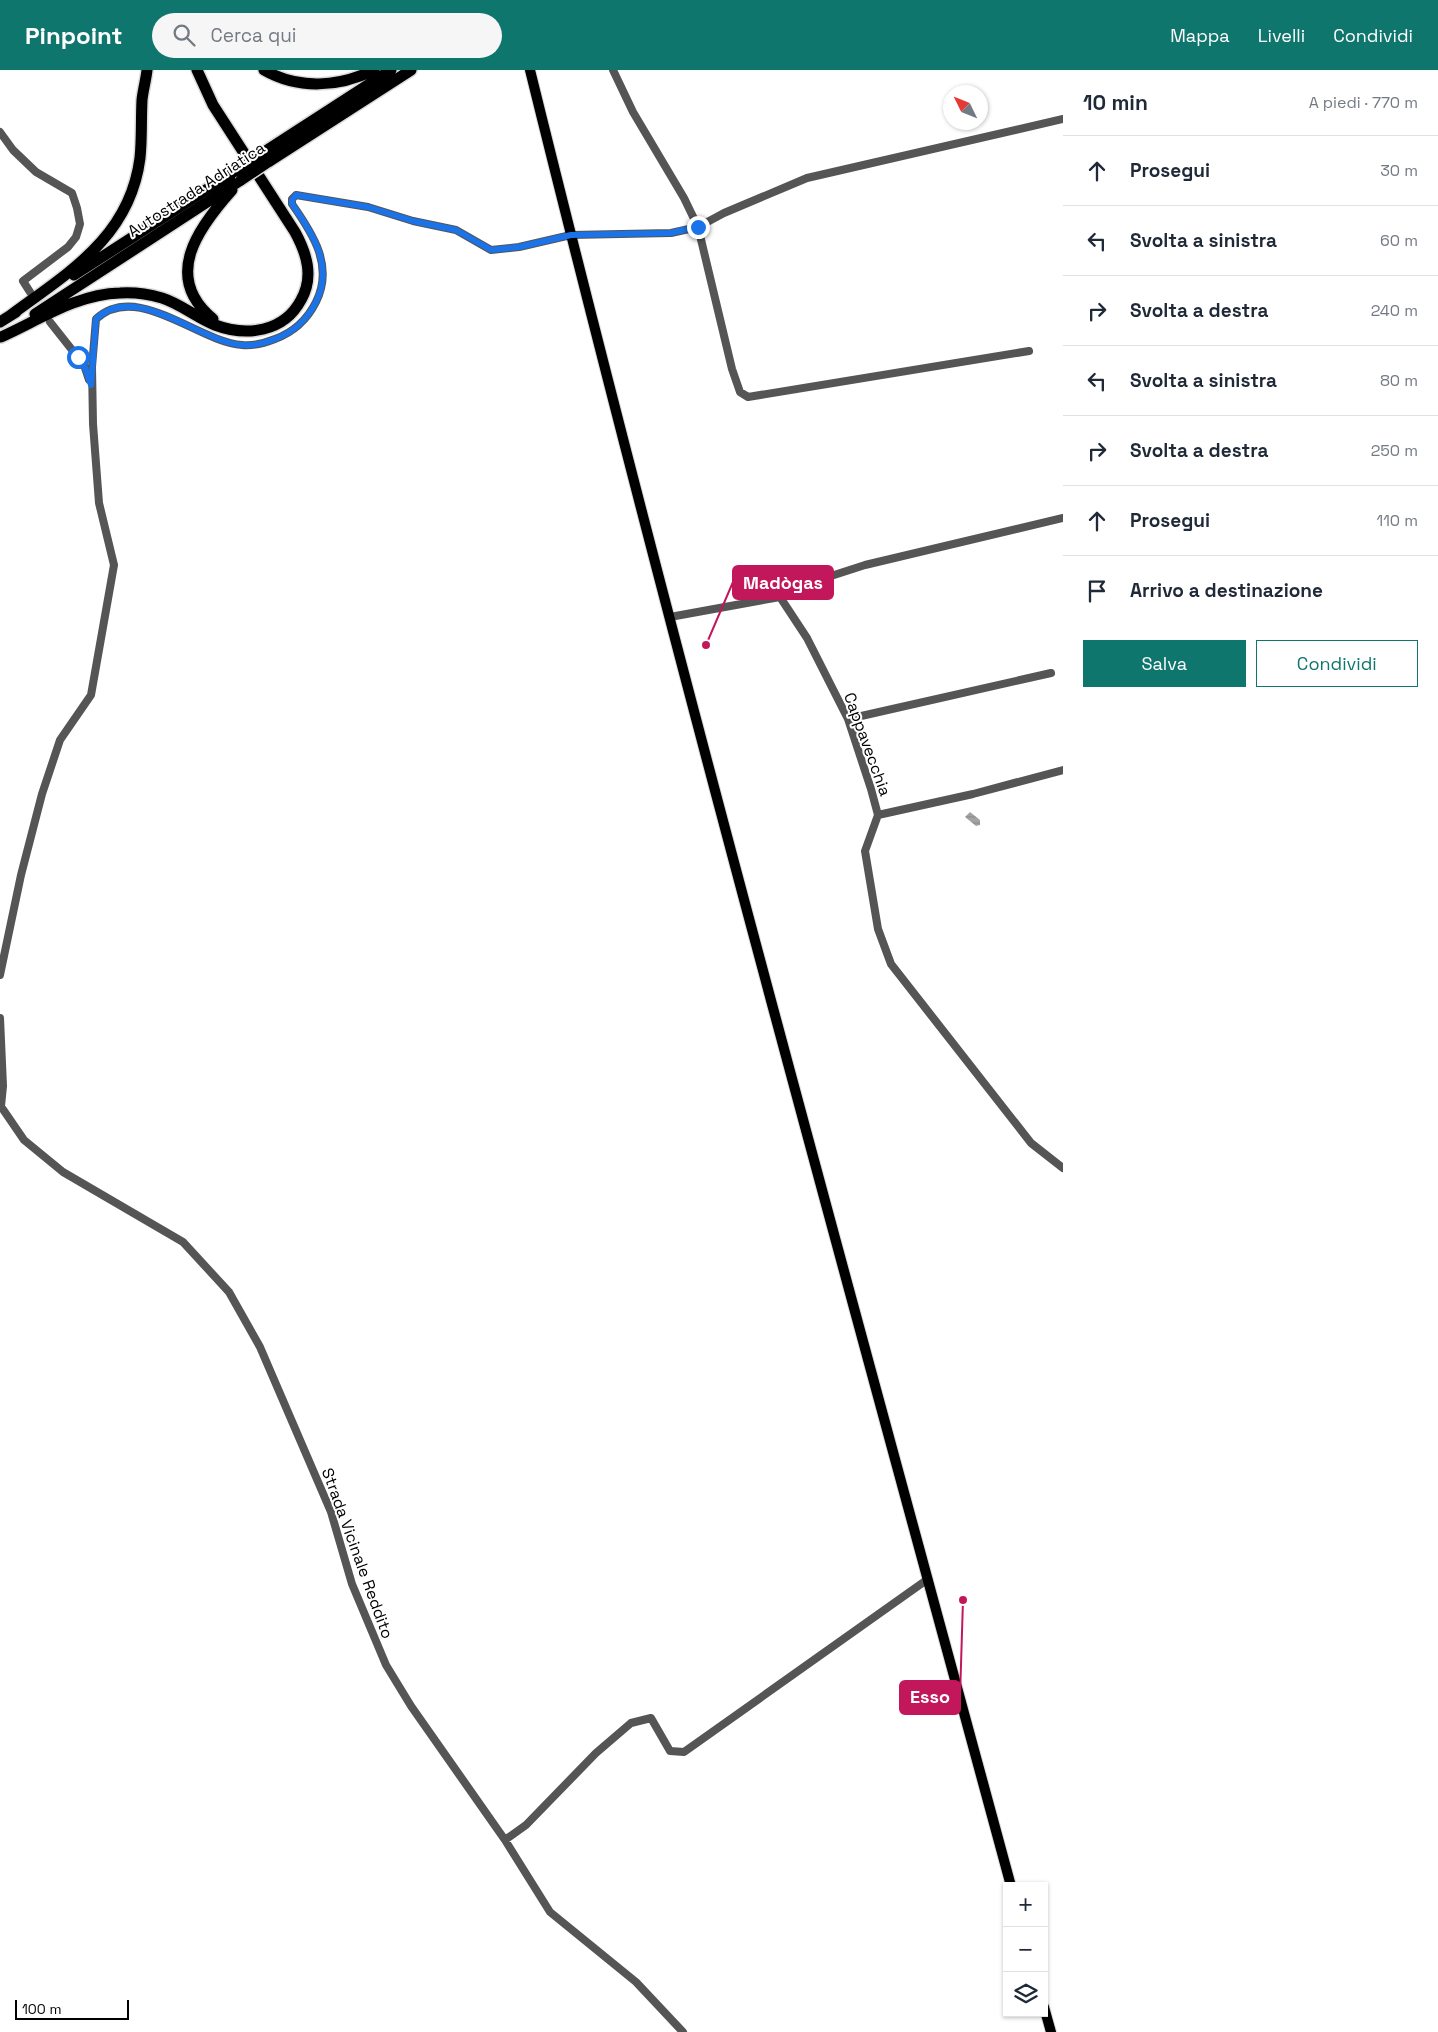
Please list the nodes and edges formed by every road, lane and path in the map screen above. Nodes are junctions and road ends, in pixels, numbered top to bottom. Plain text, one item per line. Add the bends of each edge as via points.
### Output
1 (147, 70) edge
2 (197, 70) edge
3 (264, 70) edge
4 (374, 70) edge
5 (391, 70) edge
6 (411, 70) edge
7 (530, 70) edge
8 (613, 70) edge
9 (1063, 119) edge
10 (0, 132) edge
11 (266, 157) junction
12 (236, 176) junction
13 (698, 227) junction
14 (571, 235) junction
15 (30, 292) dead end
16 (11, 315) junction
17 (0, 322) edge
18 (50, 322) dead end
19 (227, 328) junction
20 (0, 337) edge
21 (1029, 351) dead end
22 (91, 385) junction
23 (1063, 518) edge
24 (780, 597) junction
25 (670, 617) junction
26 (1051, 672) dead end
27 (848, 719) junction
28 (1063, 770) edge
29 (878, 815) junction
30 (0, 975) edge
31 (0, 1018) edge
32 (0, 1105) edge
33 (1063, 1168) edge
34 (928, 1579) junction
35 (505, 1840) junction
36 (1010, 1882) edge
37 (1047, 2017) edge
38 (683, 2032) edge
39 (1051, 2032) edge

1 - 16 highway via 142,99 140,157 134,190 123,214 76,267
2 - 19 highway via 213,104 295,232 308,266 302,298 291,315 274,326 254,332
3 - 4 highway via 290,81 317,84 342,82
5 - 11 highway, Autostrada Adriatica
6 - 11 highway, Autostrada Adriatica
7 - 14 main road
8 - 13 street via 632,112
9 - 13 street via 807,178
10 - 15 street via 36,172 72,194 79,216 76,237 68,248 23,280
11 - 12 highway, Autostrada Adriatica, bridge
12 - 16 highway, Autostrada Adriatica
12 - 19 highway via 200,232 188,262 188,281 198,305
12 - 20 highway, Autostrada Adriatica
13 - 14 street via 670,233
13 - 21 street via 732,369 740,392 748,397
14 - 22 street via 491,250 456,230 368,207 296,195 292,204 315,240 323,277 320,294 303,322 268,342 243,345 152,311 115,308 96,319
14 - 25 main road
16 - 17 highway, Autostrada Adriatica
18 - 22 street via 84,365
19 - 20 highway via 215,326 163,298 119,293 66,306
22 - 30 street via 99,503 114,565 90,695 60,740 42,794
23 - 24 street via 865,565 797,587
24 - 25 street
24 - 27 street, Cappavecchia via 807,638
25 - 34 main road
26 - 27 street
27 - 29 street, Cappavecchia
28 - 29 street
29 - 33 street, Cappavecchia via 865,851 878,929 892,964 1031,1143
31 - 32 street via 3,1086
32 - 35 street, Strada Vicinale Reddito via 24,1140 63,1172 183,1242 228,1292 260,1347 331,1512 352,1584 386,1665
34 - 35 street via 684,1752 670,1752 651,1718 631,1723 596,1753 526,1825
34 - 36 main road
35 - 38 street, Strada Vicinale Reddito via 550,1912 636,1982
37 - 39 main road

